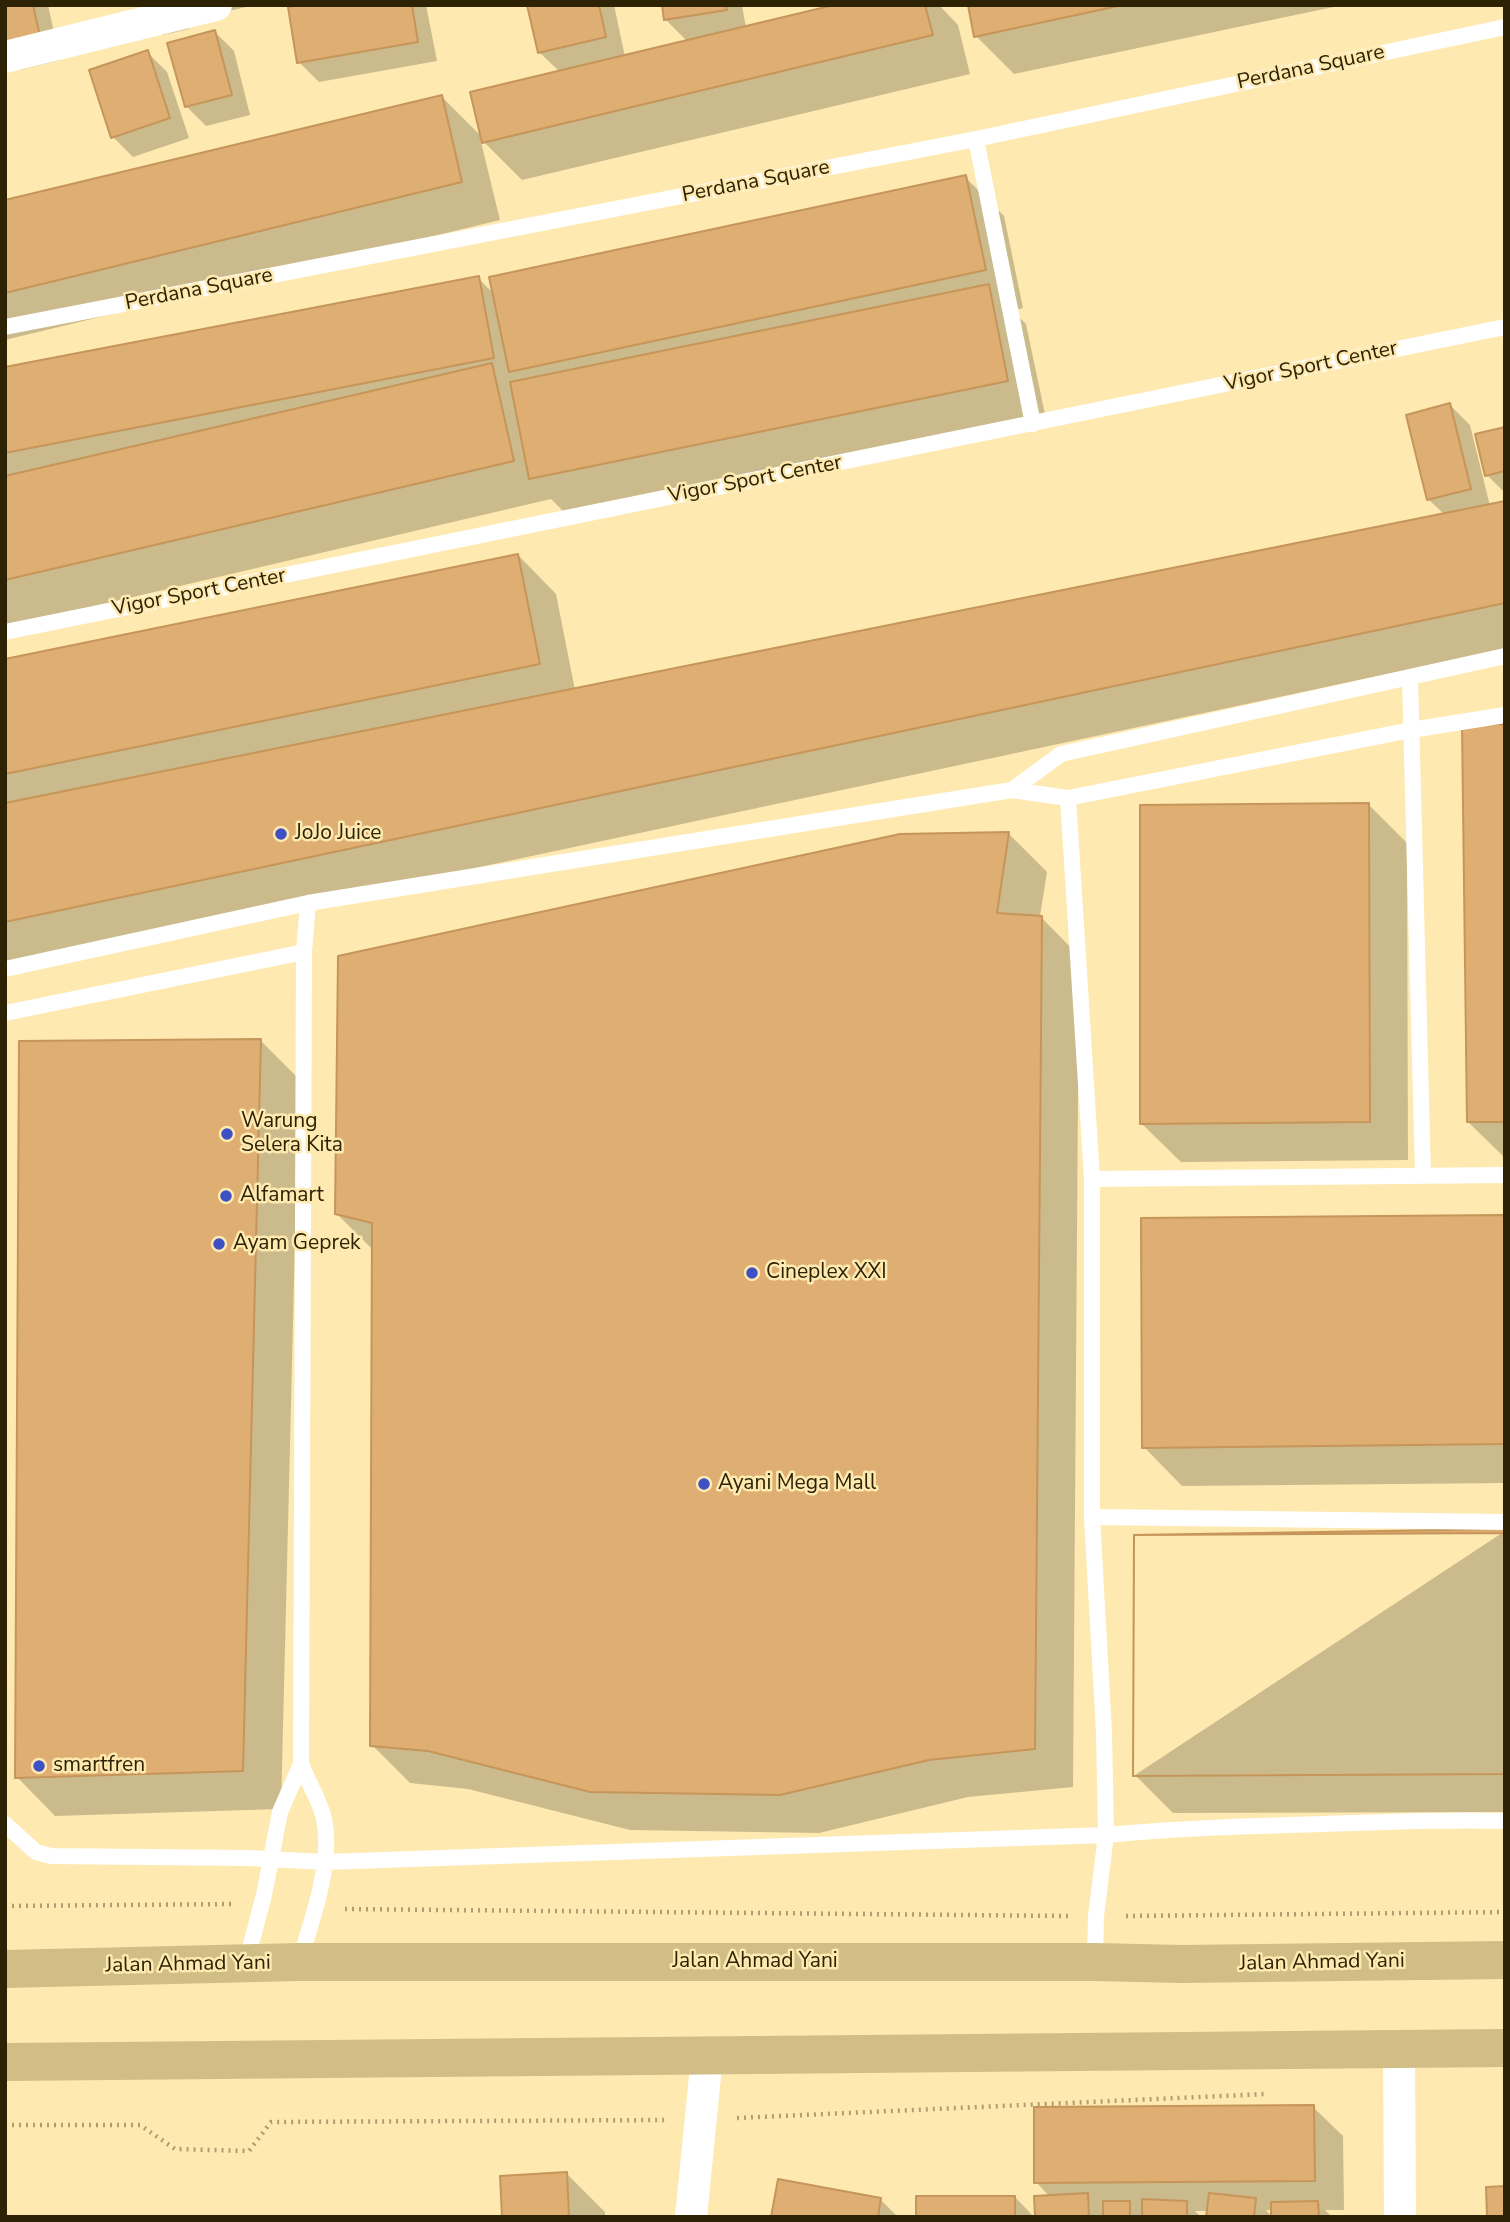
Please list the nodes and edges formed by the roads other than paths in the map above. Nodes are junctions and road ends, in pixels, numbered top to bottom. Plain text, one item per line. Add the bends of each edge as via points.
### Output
1 (216, 5) edge
2 (1505, 27) edge
3 (5, 57) edge
4 (976, 139) junction
5 (5, 327) edge
6 (1505, 327) edge
7 (1033, 424) junction
8 (5, 632) edge
9 (1505, 656) edge
10 (1410, 677) junction
11 (1505, 715) edge
12 (1411, 730) junction
13 (1012, 790) junction
14 (1068, 798) junction
15 (308, 903) junction
16 (304, 952) junction
17 (5, 969) edge
18 (5, 1013) edge
19 (1505, 1175) edge
20 (1423, 1176) junction
21 (1092, 1180) junction
22 (1092, 1517) junction
23 (1505, 1522) edge
24 (301, 1764) junction
25 (1505, 1821) edge
26 (5, 1824) edge
27 (1105, 1835) junction
28 (269, 1859) junction
29 (325, 1862) junction
30 (1505, 1960) edge
31 (299, 1962) junction
32 (1094, 1962) junction
33 (246, 1963) junction
34 (5, 1969) edge
35 (1505, 2048) edge
36 (1399, 2049) junction
37 (708, 2056) junction
38 (11, 2062) edge
39 (691, 2217) edge
40 (1400, 2217) edge

1 - 3 street
2 - 4 lane, Perdana Square
4 - 5 lane, Perdana Square
4 - 7 lane
6 - 7 lane, Vigor Sport Center
7 - 8 lane, Vigor Sport Center
9 - 10 lane
10 - 12 lane
10 - 13 lane via 1061,754
11 - 12 lane
12 - 14 lane
12 - 20 lane
13 - 14 lane
13 - 15 lane
14 - 21 lane
15 - 16 lane
15 - 17 lane
16 - 18 lane
16 - 24 lane
19 - 20 lane
20 - 21 lane
21 - 22 lane
22 - 23 lane
22 - 27 lane
24 - 28 lane via 280,1812
24 - 29 lane via 323,1816
25 - 27 lane via 1163,1829
26 - 28 lane via 36,1852 51,1856
27 - 29 lane
27 - 32 lane
28 - 29 lane
28 - 33 lane
29 - 31 lane
30 - 32 highway, Jalan Ahmad Yani
31 - 32 highway, Jalan Ahmad Yani
31 - 33 highway, Jalan Ahmad Yani
33 - 34 highway, Jalan Ahmad Yani
35 - 36 highway
36 - 37 highway
36 - 40 street
37 - 38 highway
37 - 39 street

